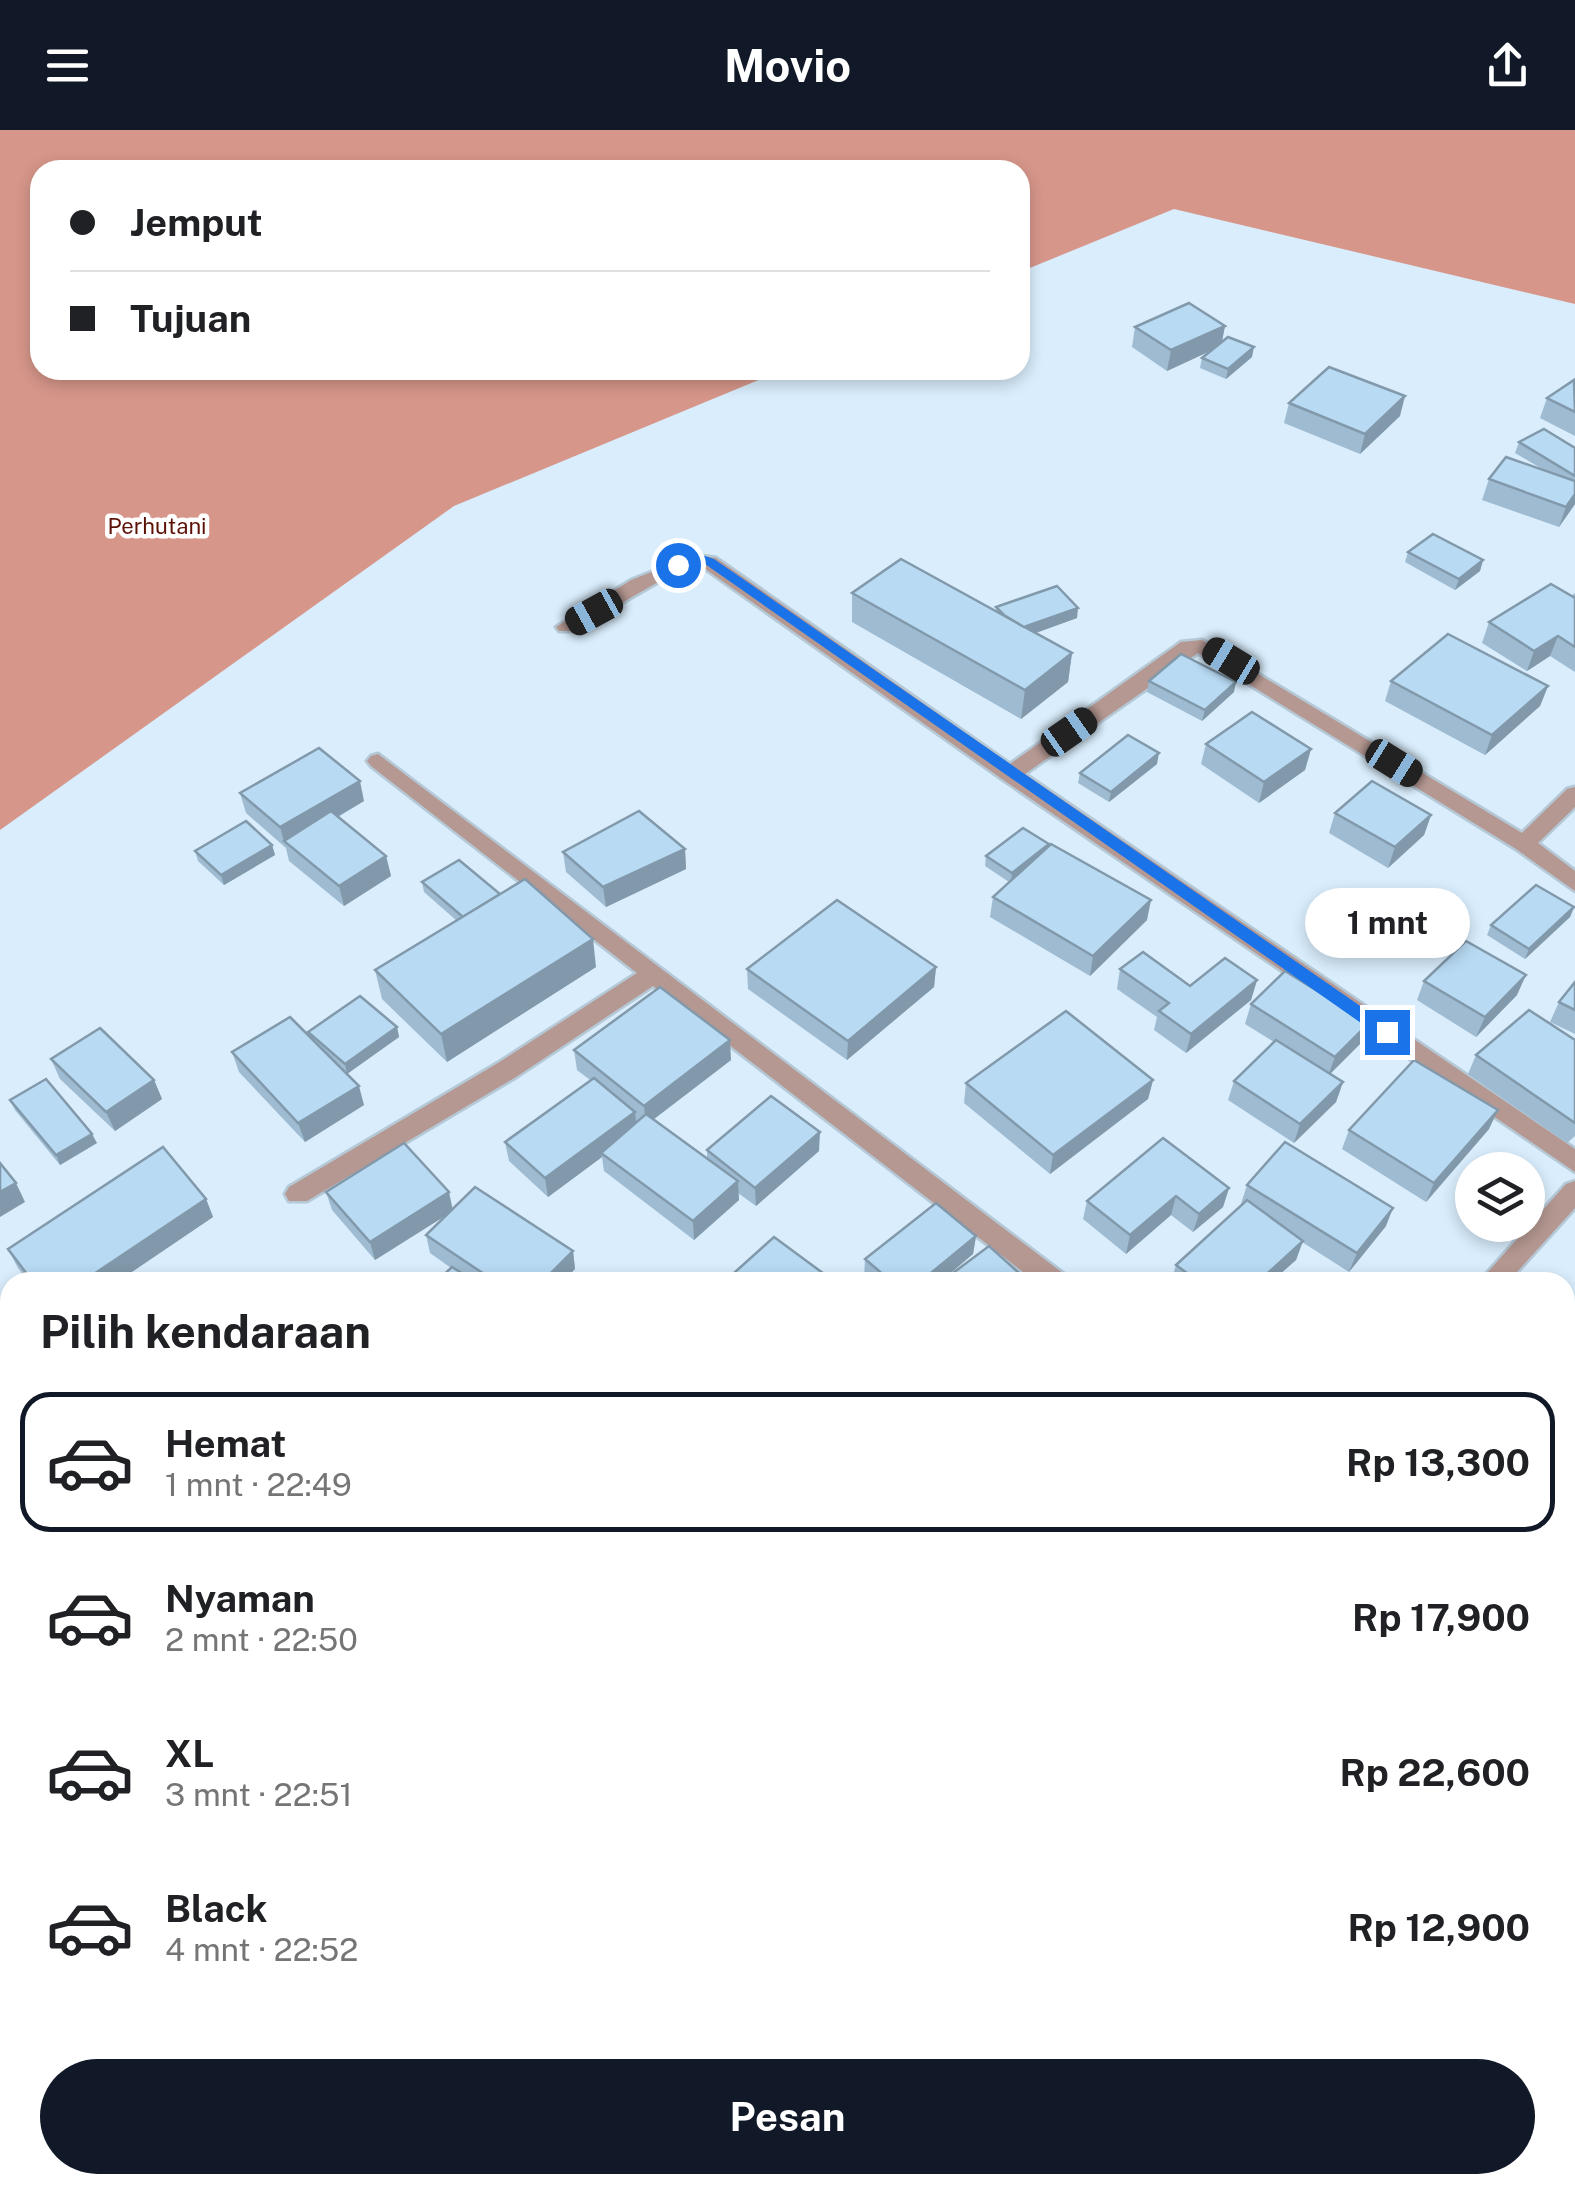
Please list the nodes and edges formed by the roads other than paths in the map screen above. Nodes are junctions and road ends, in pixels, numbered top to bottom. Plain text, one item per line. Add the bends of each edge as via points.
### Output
1 (566, 627) dead end
2 (378, 761) dead end
3 (1010, 774) junction
4 (1575, 794) edge
5 (1524, 844) junction
6 (1575, 882) edge
7 (655, 973) junction
8 (1575, 1162) edge
9 (1575, 1191) edge
10 (298, 1194) dead end
11 (1042, 1272) edge
12 (1501, 1272) edge

1 - 3 street via 678,565 702,559
2 - 7 street
3 - 5 street via 1188,648 1202,646
3 - 8 street
4 - 5 street
5 - 6 street
7 - 10 street
7 - 11 street
9 - 12 street

